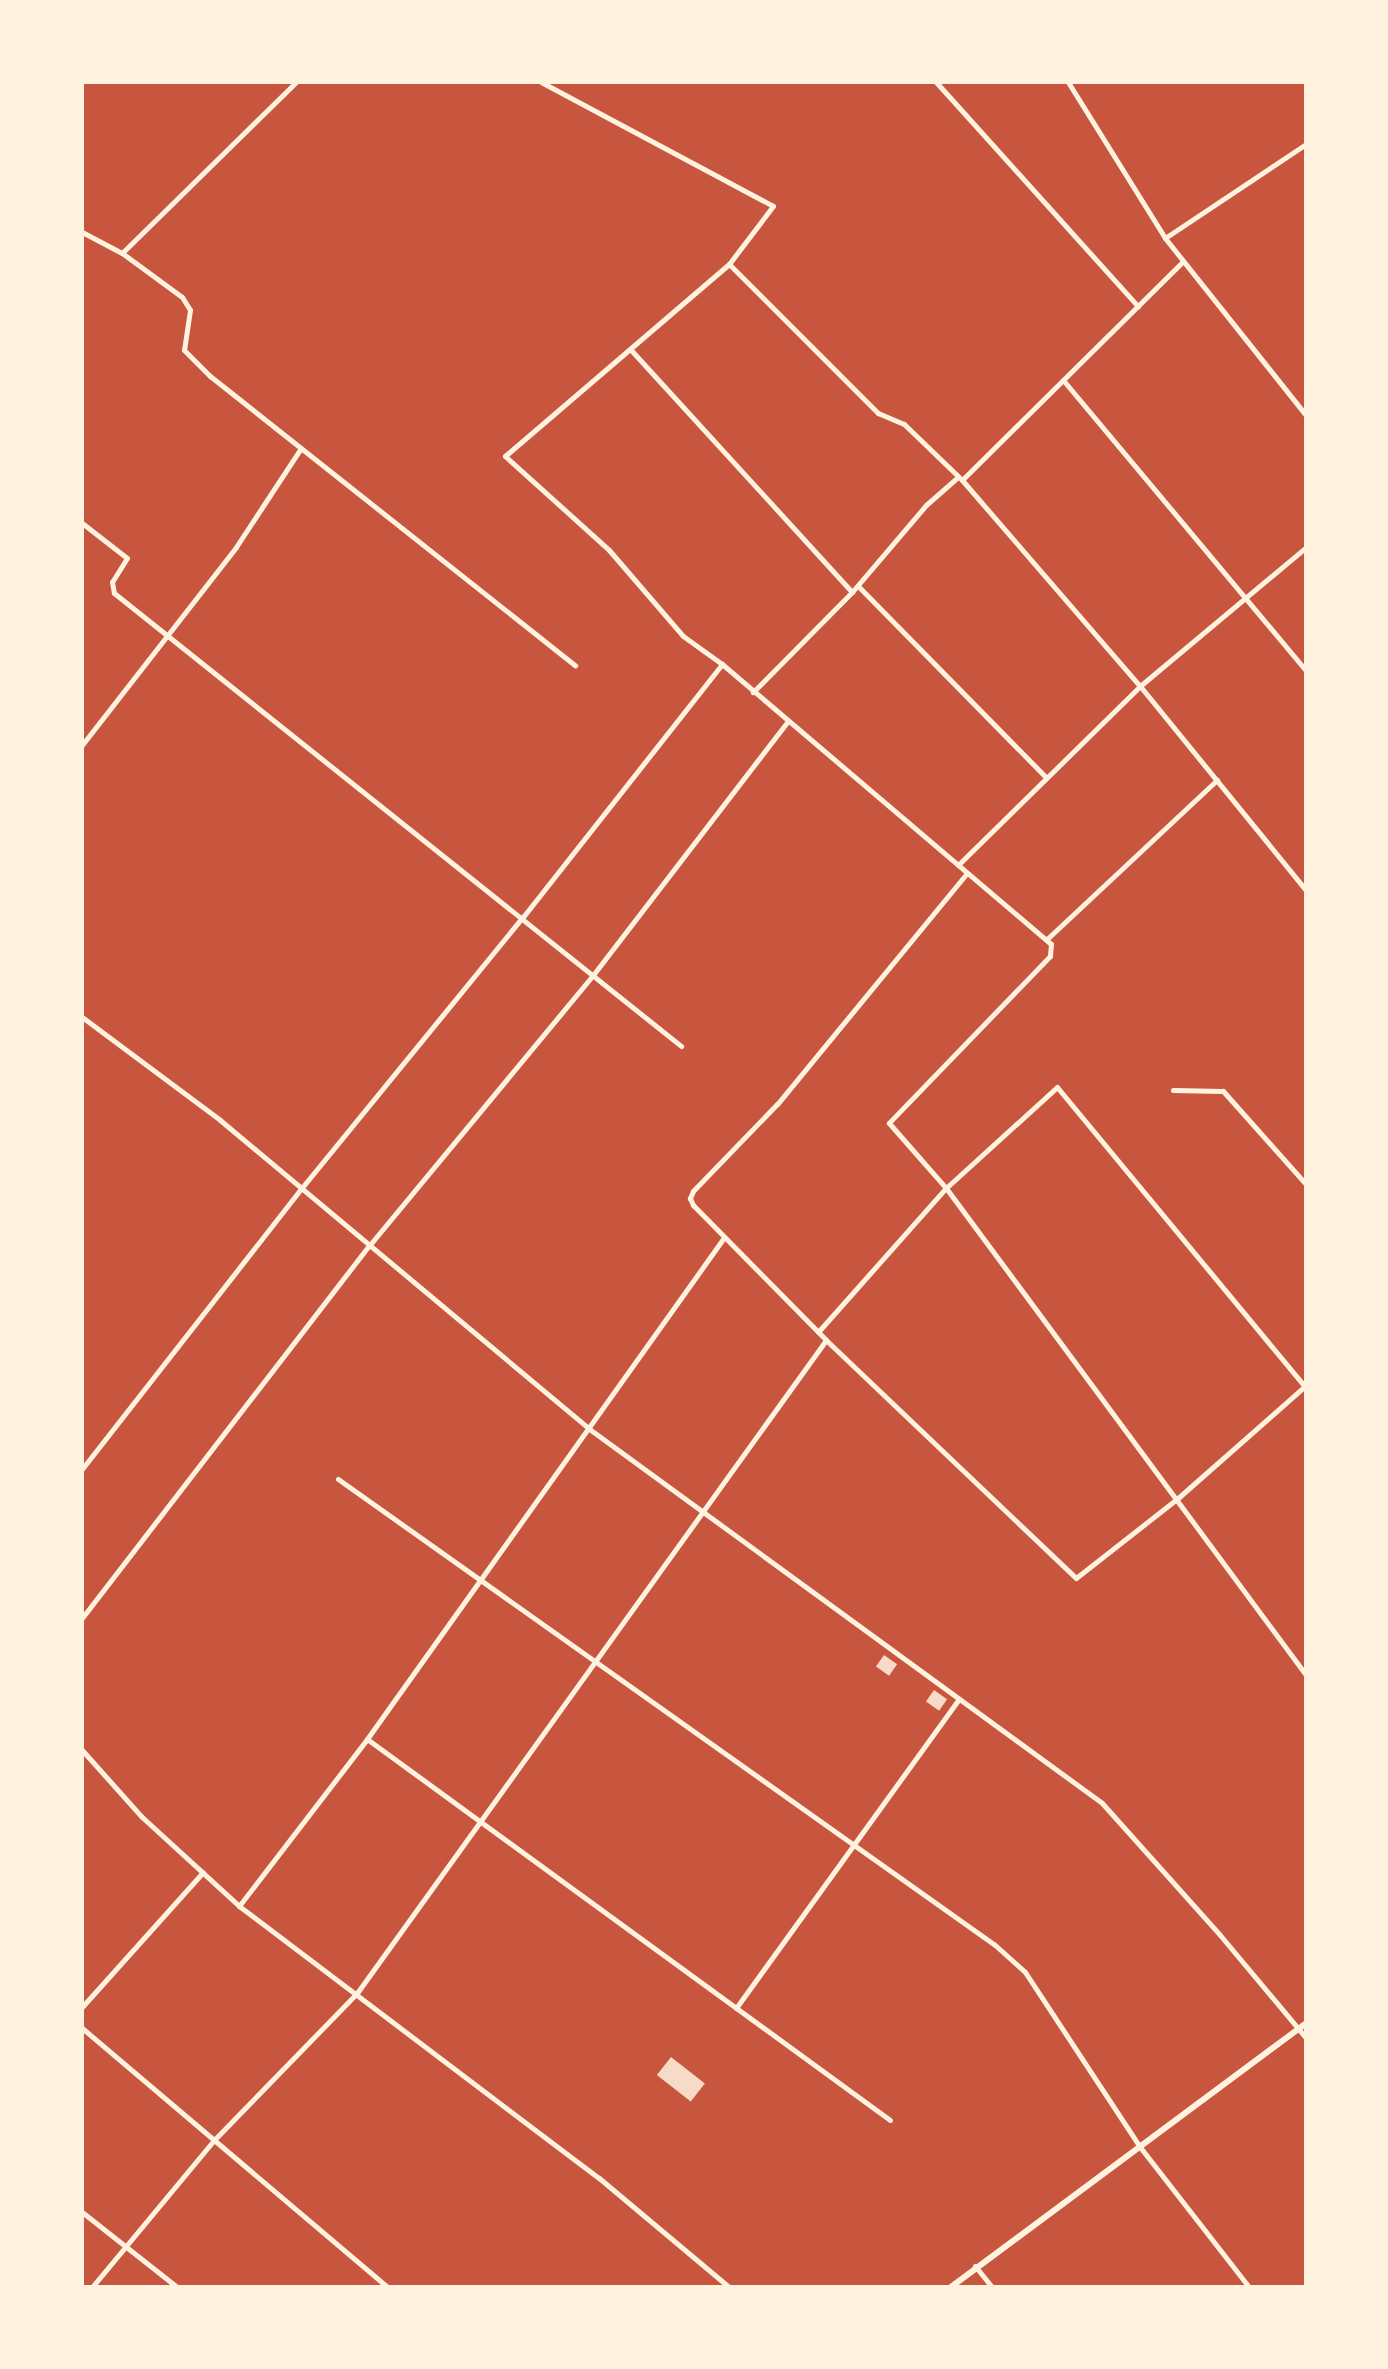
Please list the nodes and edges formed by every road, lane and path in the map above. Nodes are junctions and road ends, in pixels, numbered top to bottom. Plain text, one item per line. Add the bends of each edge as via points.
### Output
1 (296, 82) edge
2 (541, 82) edge
3 (936, 82) edge
4 (1068, 82) edge
5 (1306, 144) edge
6 (82, 232) edge
7 (1165, 238) junction
8 (122, 253) junction
9 (1183, 261) junction
10 (729, 264) junction
11 (1138, 306) junction
12 (631, 350) junction
13 (1063, 380) junction
14 (1306, 415) edge
15 (301, 448) junction
16 (960, 479) junction
17 (82, 523) edge
18 (1306, 547) edge
19 (858, 586) junction
20 (852, 592) junction
21 (1244, 597) junction
22 (164, 636) junction
23 (722, 664) junction
24 (575, 665) dead end
25 (1306, 671) edge
26 (1140, 686) junction
27 (753, 692) junction
28 (787, 722) junction
29 (82, 745) edge
30 (1045, 777) junction
31 (1217, 780) junction
32 (958, 865) junction
33 (968, 873) junction
34 (1306, 890) edge
35 (523, 917) junction
36 (1047, 939) junction
37 (593, 975) junction
38 (82, 1017) edge
39 (681, 1046) dead end
40 (1173, 1090) dead end
41 (1306, 1184) edge
42 (946, 1188) junction
43 (300, 1190) junction
44 (723, 1239) junction
45 (368, 1247) junction
46 (818, 1332) junction
47 (826, 1340) junction
48 (1305, 1386) edge
49 (588, 1428) junction
50 (82, 1469) edge
51 (338, 1479) dead end
52 (1178, 1498) junction
53 (701, 1509) junction
54 (479, 1579) junction
55 (82, 1618) edge
56 (594, 1659) junction
57 (1306, 1675) edge
58 (959, 1699) junction
59 (367, 1739) junction
60 (82, 1750) edge
61 (479, 1823) junction
62 (855, 1845) junction
63 (203, 1872) junction
64 (239, 1906) junction
65 (357, 1993) junction
66 (82, 2007) edge
67 (736, 2008) junction
68 (1306, 2023) edge
69 (82, 2028) edge
70 (1299, 2029) junction
71 (1306, 2038) edge
72 (890, 2120) dead end
73 (215, 2139) junction
74 (1140, 2147) junction
75 (82, 2212) edge
76 (124, 2246) junction
77 (975, 2266) junction
78 (92, 2287) edge
79 (177, 2287) edge
80 (387, 2287) edge
81 (729, 2287) edge
82 (951, 2287) edge
83 (992, 2287) edge
84 (1249, 2287) edge

1 - 8 street
2 - 10 street via 773,206
3 - 11 street
4 - 7 street
5 - 7 street
6 - 8 street
7 - 9 street
8 - 15 street via 182,297 190,310 184,350
9 - 11 street
9 - 14 street
10 - 12 street
10 - 16 street via 878,413 904,424
11 - 13 street
12 - 20 street
12 - 23 street via 505,456 609,550 683,636
13 - 16 street
13 - 21 street
15 - 22 street via 236,547
15 - 24 street
16 - 19 street via 926,505
16 - 26 street
17 - 22 street via 127,558 112,582 114,593
18 - 21 street
19 - 20 street
19 - 30 street
20 - 27 street
21 - 25 street
21 - 26 street
22 - 29 street
22 - 35 street
23 - 27 street
23 - 35 street
26 - 30 street
26 - 31 street
27 - 28 street
28 - 32 street
28 - 37 street
30 - 32 street
31 - 34 street
31 - 36 street
32 - 33 street
33 - 36 street
33 - 44 street via 777,1104 693,1191 693,1205
35 - 37 street
35 - 43 street
36 - 42 street via 1050,956 890,1119
37 - 39 street
37 - 45 street
38 - 43 street via 220,1120
40 - 41 street via 1223,1091
42 - 46 street
42 - 48 street via 1057,1087
42 - 52 street
43 - 45 street
43 - 50 street
44 - 46 street
44 - 49 street
45 - 49 street
45 - 55 street
46 - 47 street
47 - 52 street via 1076,1578
47 - 53 street
48 - 52 street
49 - 53 street
49 - 54 street
51 - 54 street
52 - 57 street
53 - 56 street
53 - 58 street
54 - 56 street
54 - 59 street
56 - 61 street
56 - 62 street
58 - 62 street
58 - 70 street via 1102,1803
59 - 61 street
59 - 64 street
60 - 63 street via 142,1817
61 - 65 street
61 - 67 street
62 - 67 street
62 - 74 street via 1025,1972
63 - 64 street
63 - 66 street
64 - 65 street
65 - 73 street
65 - 81 street via 599,2178
67 - 72 street
68 - 70 street
69 - 73 street
70 - 71 street
70 - 74 street
73 - 76 street
73 - 80 street
74 - 77 street
74 - 84 street
75 - 76 street
76 - 78 street
76 - 79 street
77 - 82 street
77 - 83 street

